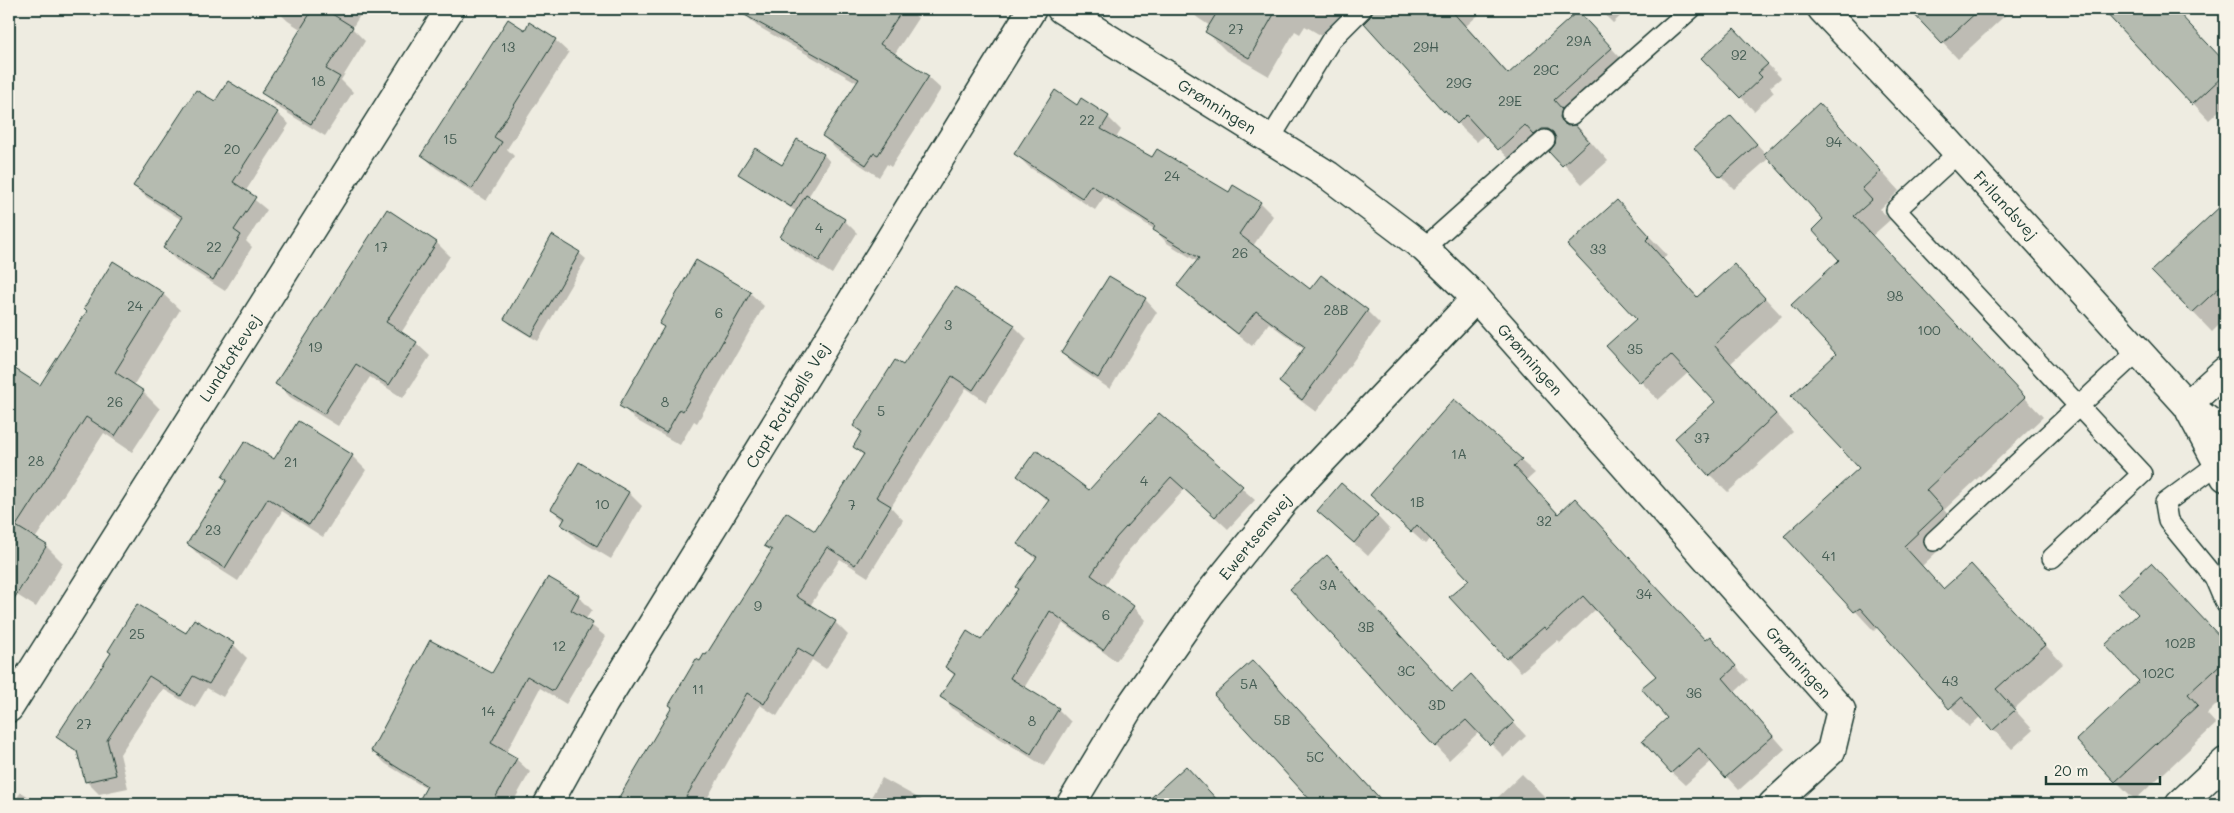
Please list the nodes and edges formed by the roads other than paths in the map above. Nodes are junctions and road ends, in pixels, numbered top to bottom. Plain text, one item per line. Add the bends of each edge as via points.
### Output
1 (450, 9) edge
2 (1032, 9) edge
3 (1061, 9) edge
4 (1362, 9) edge
5 (1691, 9) edge
6 (1822, 9) edge
7 (1571, 115) dead end
8 (1270, 139) junction
9 (1545, 140) dead end
10 (1958, 152) junction
11 (1424, 248) junction
12 (1476, 298) junction
13 (2138, 351) junction
14 (2225, 371) edge
15 (2187, 405) junction
16 (2079, 406) junction
17 (2225, 434) edge
18 (2222, 471) edge
19 (1934, 541) dead end
20 (2052, 558) dead end
21 (2225, 603) edge
22 (9, 708) edge
23 (2225, 762) edge
24 (548, 804) edge
25 (1071, 804) edge
26 (1773, 804) edge
27 (2180, 804) edge

1 - 22 street, Lundtoftevej
2 - 24 street, Capt Rottbølls Vej via 609,695
3 - 8 street, Grønningen
4 - 8 lane via 1331,40
5 - 7 lane
6 - 10 street, Frilandsvej
8 - 11 street, Grønningen via 1329,176
9 - 11 lane
10 - 13 street, Frilandsvej
10 - 16 lane via 1896,210
11 - 12 street, Grønningen
12 - 25 street, Ewertsensvej via 1284,501 1208,595 1129,708
12 - 26 street, Grønningen via 1841,710 1831,751
13 - 15 street, Frilandsvej
13 - 16 lane
14 - 15 street
15 - 17 street, Frilandsvej
15 - 18 street, Frilandsvej
16 - 19 lane
16 - 20 lane via 2142,474
18 - 21 lane via 2165,503 2168,521 2214,576
23 - 27 street

